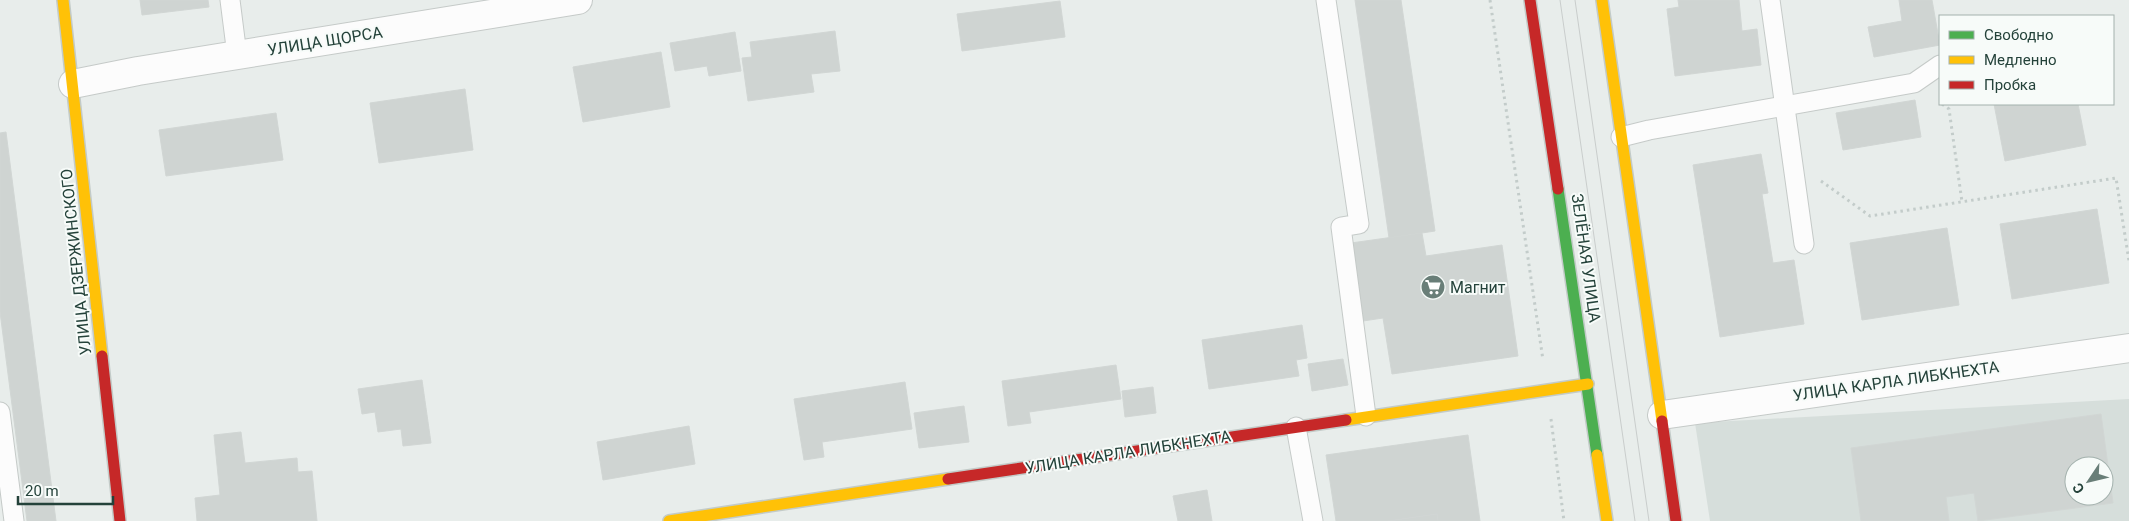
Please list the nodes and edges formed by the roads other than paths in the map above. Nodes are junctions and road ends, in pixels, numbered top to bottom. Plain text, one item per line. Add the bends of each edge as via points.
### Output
1 (63, 0) edge
2 (230, 0) edge
3 (578, 0) edge
4 (1326, 0) edge
5 (1530, 0) edge
6 (1602, 0) edge
7 (1770, 0) edge
8 (478, 8) edge
9 (238, 55) junction
10 (1939, 66) edge
11 (73, 84) junction
12 (1784, 107) junction
13 (1621, 137) junction
14 (1804, 244) dead end
15 (2129, 348) edge
16 (1588, 384) junction
17 (0, 412) edge
18 (1662, 415) junction
19 (1366, 416) junction
20 (1296, 426) junction
21 (11, 501) junction
22 (0, 516) edge
23 (14, 521) edge
24 (120, 521) edge
25 (669, 521) edge
26 (1313, 521) edge
27 (1607, 521) edge
28 (1676, 521) edge

1 - 11 street, УЛИЦА ДЗЕРЖИНСКОГО
2 - 9 lane
3 - 8 street, УЛИЦА ЩОРСА
4 - 19 lane via 1359,224 1341,227
5 - 16 street, ЗЕЛЁНАЯ УЛИЦА
6 - 13 street
7 - 12 lane
8 - 9 street, УЛИЦА ЩОРСА
9 - 11 street, УЛИЦА ЩОРСА
10 - 12 lane via 1914,83
11 - 24 street, УЛИЦА ДЗЕРЖИНСКОГО
12 - 13 lane
12 - 14 lane
13 - 18 street
15 - 18 street, УЛИЦА КАРЛА ЛИБКНЕХТА
16 - 19 street, УЛИЦА КАРЛА ЛИБКНЕХТА
16 - 27 street, ЗЕЛЁНАЯ УЛИЦА
17 - 21 lane
18 - 28 street
19 - 20 street, УЛИЦА КАРЛА ЛИБКНЕХТА
20 - 25 street, УЛИЦА КАРЛА ЛИБКНЕХТА
20 - 26 lane
21 - 22 lane
21 - 23 lane

